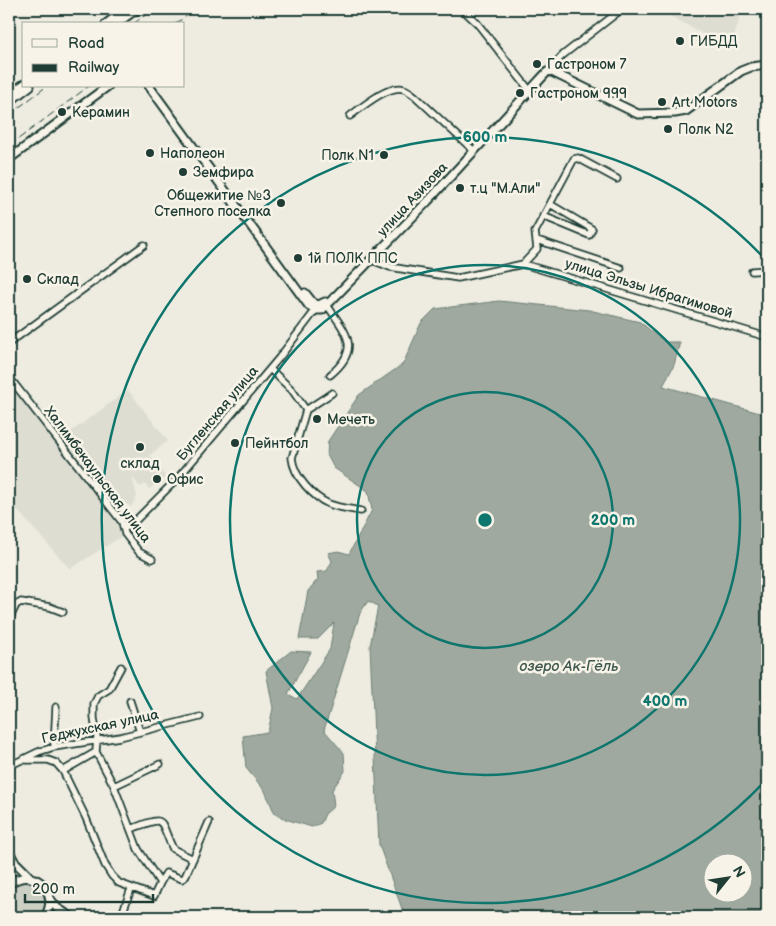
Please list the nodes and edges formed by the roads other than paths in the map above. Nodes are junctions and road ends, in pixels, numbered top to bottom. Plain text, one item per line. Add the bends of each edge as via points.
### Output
1 (126, 9) edge
2 (137, 9) edge
3 (462, 9) edge
4 (622, 9) edge
5 (109, 22) edge
6 (119, 22) edge
7 (767, 63) edge
8 (551, 68) junction
9 (22, 85) edge
10 (527, 87) junction
11 (27, 88) edge
12 (100, 88) edge
13 (105, 88) edge
14 (149, 88) edge
15 (155, 88) edge
16 (9, 95) edge
17 (9, 102) edge
18 (73, 110) junction
19 (350, 116) dead end
20 (472, 149) junction
21 (9, 158) edge
22 (617, 178) dead end
23 (550, 204) junction
24 (543, 216) junction
25 (537, 240) junction
26 (144, 245) dead end
27 (372, 260) junction
28 (523, 264) junction
29 (621, 268) dead end
30 (767, 270) edge
31 (752, 271) dead end
32 (322, 306) junction
33 (767, 337) edge
34 (9, 343) edge
35 (270, 369) junction
36 (330, 375) dead end
37 (9, 377) edge
38 (332, 393) dead end
39 (306, 410) junction
40 (361, 511) dead end
41 (125, 528) junction
42 (152, 559) dead end
43 (63, 612) dead end
44 (9, 620) edge
45 (121, 667) dead end
46 (130, 701) dead end
47 (56, 707) dead end
48 (200, 717) dead end
49 (140, 732) junction
50 (97, 742) junction
51 (54, 747) junction
52 (96, 752) junction
53 (23, 760) junction
54 (160, 764) dead end
55 (9, 766) edge
56 (63, 771) junction
57 (114, 786) junction
58 (209, 822) dead end
59 (131, 828) junction
60 (9, 851) edge
61 (193, 859) junction
62 (31, 878) junction
63 (160, 883) junction
64 (9, 884) edge
65 (131, 889) junction
66 (50, 899) junction
67 (47, 916) edge
68 (72, 917) edge
69 (121, 917) edge

1 - 5 main road
2 - 6 main road
3 - 10 street via 477,23
4 - 8 street
7 - 8 main road, улица Азизова via 743,66 688,107 639,112
7 - 27 main road, улица Азизова via 741,71 690,109 675,113 638,114 550,71 546,72
8 - 10 main road, улица Азизова via 542,70
9 - 16 main road
10 - 20 main road, улица Азизова
11 - 17 main road
12 - 18 main road
13 - 18 main road
14 - 32 main road via 309,306
15 - 32 main road via 310,300
18 - 21 main road
19 - 20 street via 379,95 405,90
20 - 32 main road, улица Азизова
22 - 23 street via 576,158
23 - 24 street
23 - 24 street via 592,229 589,235
24 - 25 street via 535,232
25 - 28 street via 537,249
25 - 29 street
26 - 34 street
27 - 28 street via 390,267 458,278
27 - 32 main road, улица Азизова
28 - 33 street, улица Эльзы Ибрагимовой
30 - 31 street
32 - 35 street, Бугленская улица
32 - 36 street via 348,335 348,356
35 - 39 street via 292,390
35 - 41 street, Бугленская улица via 178,478
37 - 41 street, Халимбекаульская улица
38 - 39 street
39 - 40 street via 292,458 297,474 328,504
41 - 42 street, Халимбекаульская улица via 125,534 139,552
43 - 44 street via 21,602
45 - 50 street via 109,689 95,700
46 - 49 street
47 - 51 street
48 - 49 street, Геджухская улица
49 - 50 street, Геджухская улица
50 - 51 street, Геджухская улица
50 - 52 street
51 - 53 street, Геджухская улица
52 - 56 street
52 - 57 street
53 - 55 street, Геджухская улица
53 - 56 street via 48,760
54 - 57 street
56 - 65 street via 105,865 119,883
57 - 59 street
58 - 61 street
59 - 61 street via 159,821 164,825 173,849
59 - 63 street via 138,849
60 - 62 main road
61 - 63 street via 185,878 166,873
62 - 64 main road via 20,878
62 - 66 main road via 45,887
63 - 65 street via 152,897
65 - 69 street
66 - 67 main road
66 - 68 main road via 57,908

